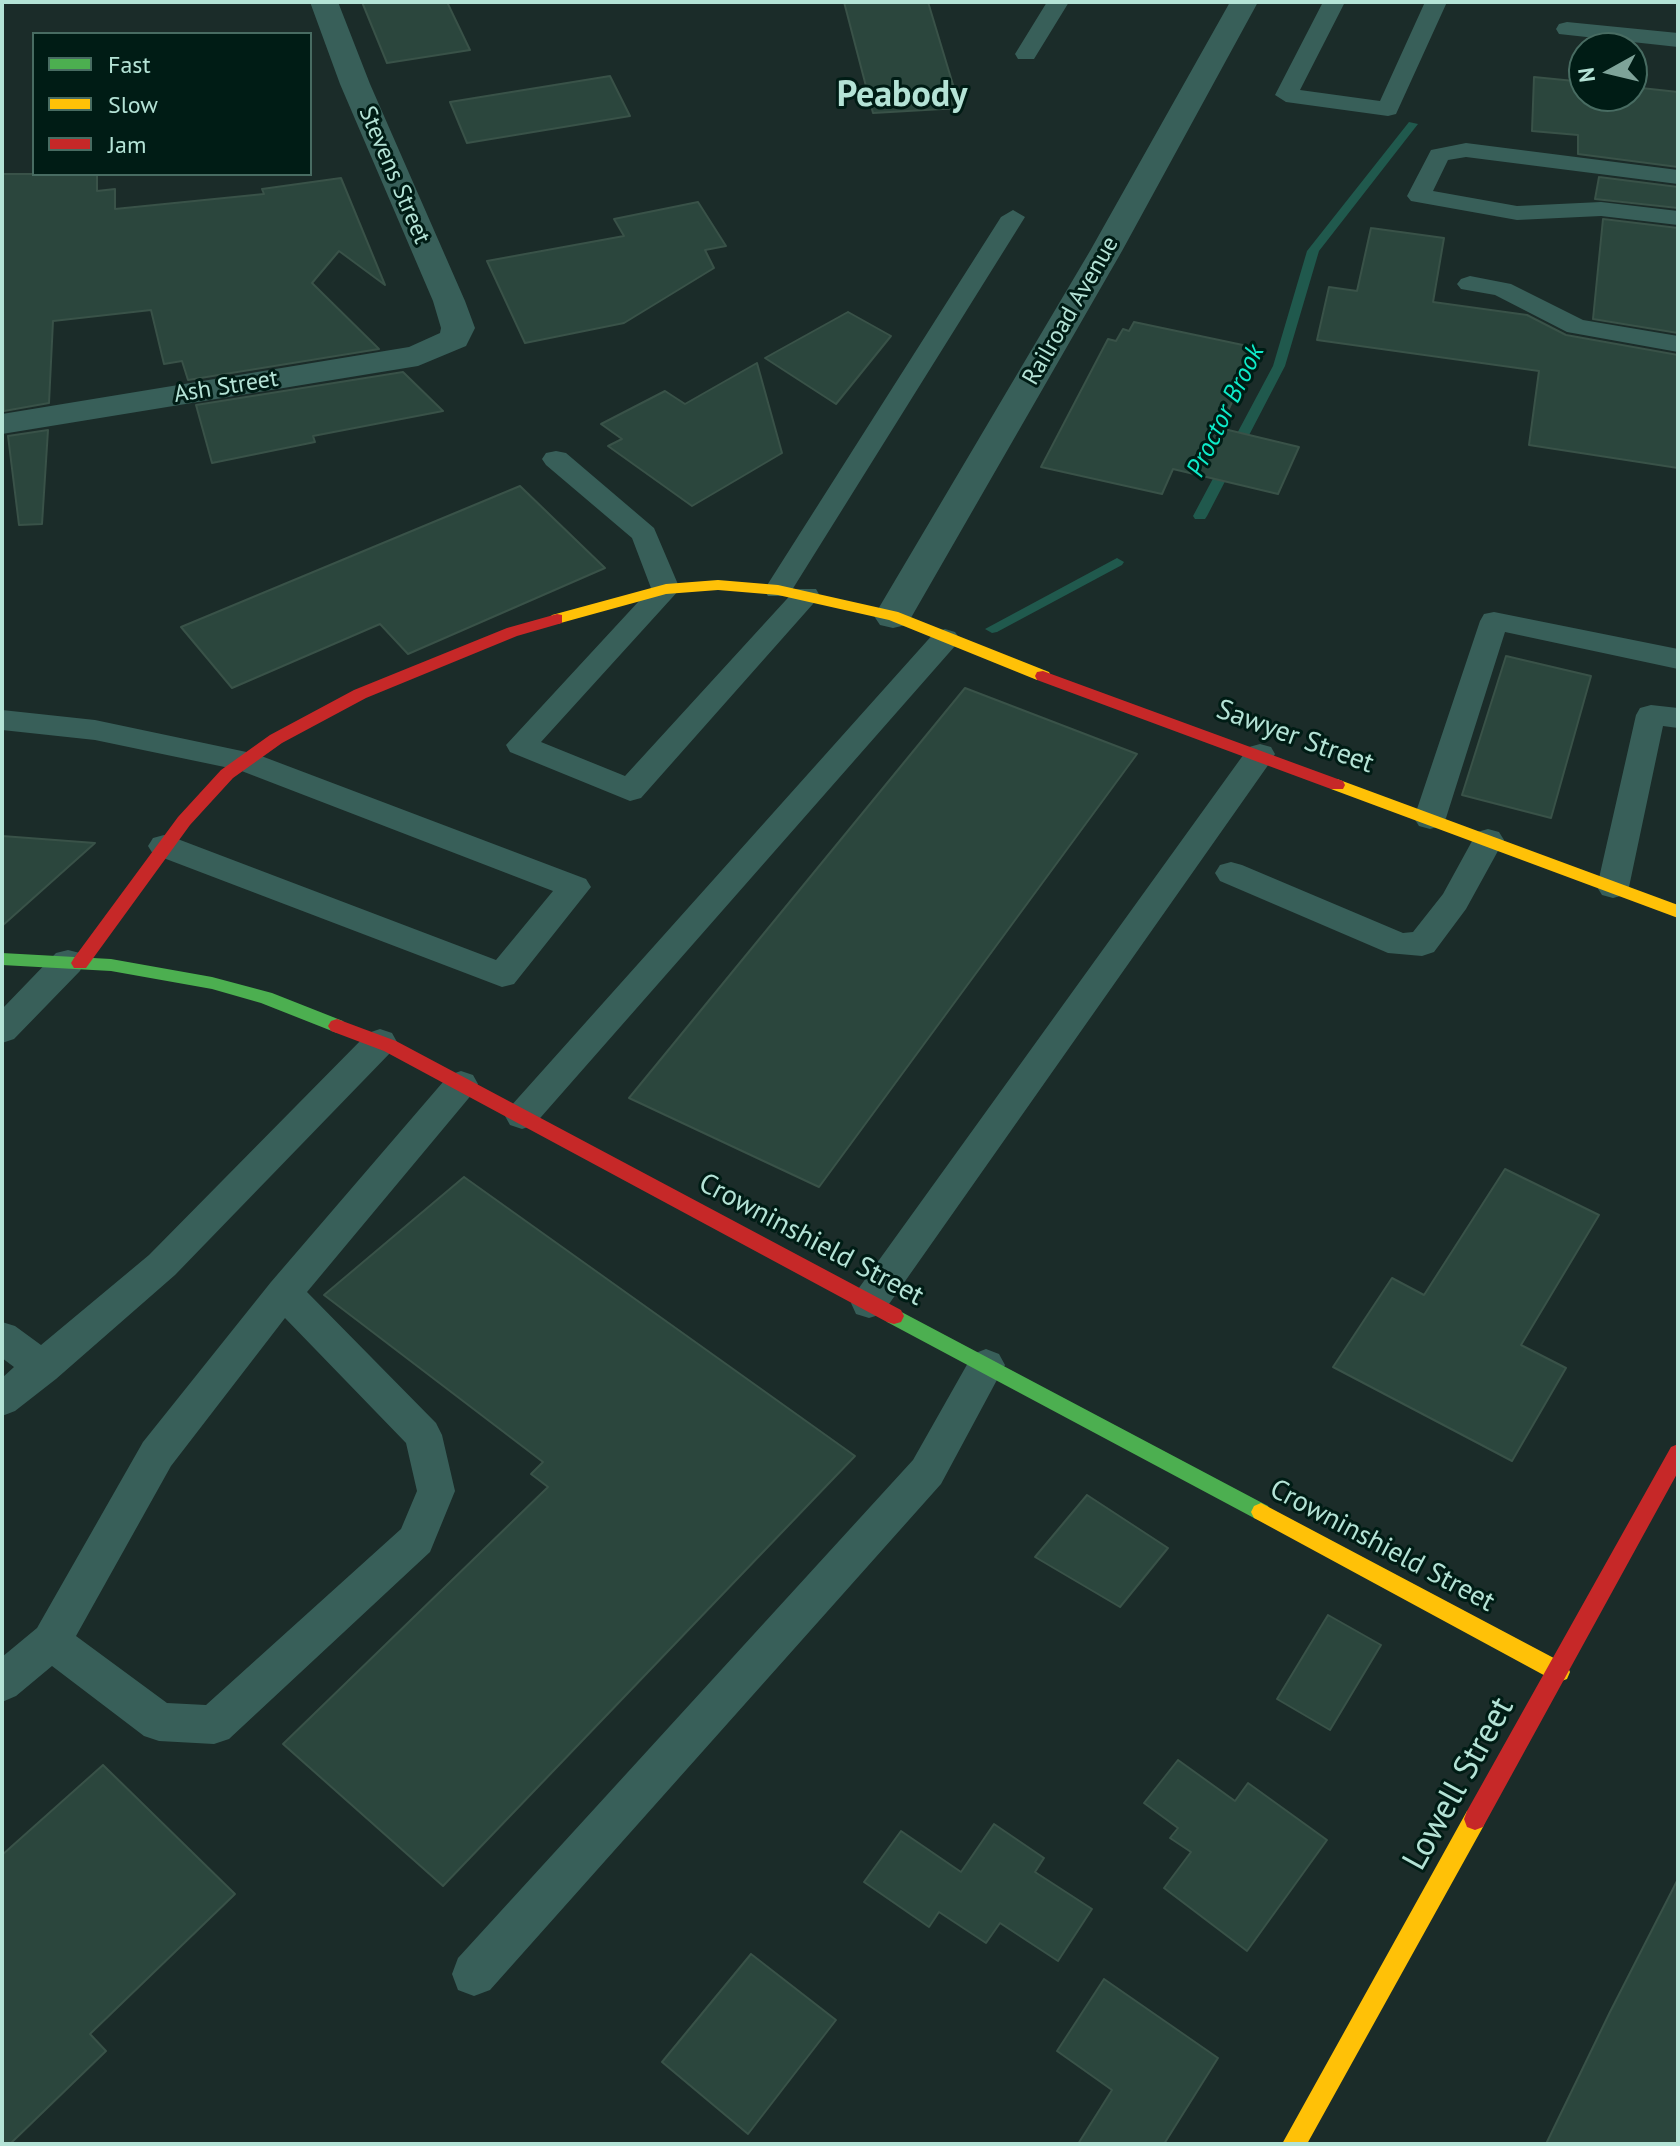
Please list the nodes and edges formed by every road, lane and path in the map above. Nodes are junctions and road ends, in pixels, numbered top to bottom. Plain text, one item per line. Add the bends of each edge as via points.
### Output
1 (324, 2) edge
2 (1058, 2) edge
3 (1244, 2) edge
4 (1334, 2) edge
5 (1436, 2) edge
6 (1567, 29) dead end
7 (1678, 40) edge
8 (1026, 54) dead end
9 (1678, 177) edge
10 (1013, 217) dead end
11 (1678, 218) edge
12 (1470, 284) dead end
13 (1678, 344) edge
14 (447, 345) joint
15 (2, 424) edge
16 (556, 459) dead end
17 (666, 589) junction
18 (792, 593) junction
19 (893, 616) junction
20 (945, 639) junction
21 (1678, 659) edge
22 (1678, 718) edge
23 (2, 720) edge
24 (1260, 754) junction
25 (245, 761) junction
26 (1430, 818) junction
27 (1488, 840) junction
28 (164, 846) junction
29 (1231, 873) dead end
30 (1613, 887) junction
31 (1678, 912) edge
32 (2, 959) edge
33 (74, 962) junction
34 (2, 1030) edge
35 (380, 1042) junction
36 (461, 1084) junction
37 (522, 1116) junction
38 (284, 1293) junction
39 (869, 1303) junction
40 (2, 1337) edge
41 (986, 1365) junction
42 (43, 1368) junction
43 (2, 1400) edge
44 (1678, 1453) edge
45 (51, 1641) junction
46 (1559, 1672) junction
47 (2, 1683) edge
48 (474, 1974) dead end
49 (1294, 2144) edge

1 - 14 street, Stevens Street via 451,307 458,328
2 - 8 lane
3 - 19 street, Railroad Avenue
4 - 5 lane via 1286,95 1388,109
6 - 7 lane
9 - 11 lane via 1466,150 1439,155 1419,196 1517,213 1601,209
10 - 18 lane
12 - 13 lane via 1502,289 1576,327
14 - 15 street, Ash Street via 418,356
16 - 17 lane via 644,534
17 - 18 street, Sawyer Street via 718,585
17 - 18 lane via 521,745 630,790
17 - 25 street, Sawyer Street via 512,632 415,671 360,694
18 - 19 street, Sawyer Street
19 - 20 street, Sawyer Street
20 - 24 street, Sawyer Street
20 - 37 lane
21 - 26 lane via 1494,621
22 - 30 lane via 1651,715
23 - 25 lane via 95,730
24 - 26 street, Sawyer Street
24 - 39 lane
25 - 28 street, Sawyer Street via 227,774
25 - 28 lane via 575,887 502,975
26 - 27 street, Sawyer Street
27 - 29 lane via 1455,901 1422,944 1400,945
27 - 30 street, Sawyer Street
28 - 33 street, Sawyer Street
30 - 31 street, Sawyer Street
32 - 33 street, Crowninshield Street
33 - 34 lane
33 - 35 street, Crowninshield Street via 212,983
35 - 36 street, Crowninshield Street
35 - 42 lane via 162,1265
36 - 37 street, Crowninshield Street
36 - 38 lane
37 - 39 street, Crowninshield Street
38 - 45 lane via 157,1454
38 - 45 lane via 423,1435 436,1491 416,1540 214,1725 159,1722
39 - 41 street, Crowninshield Street
40 - 42 lane
41 - 46 street, Crowninshield Street
41 - 48 lane via 927,1472
42 - 43 lane
44 - 46 street, Lowell Street
45 - 47 lane
46 - 49 street, Lowell Street

